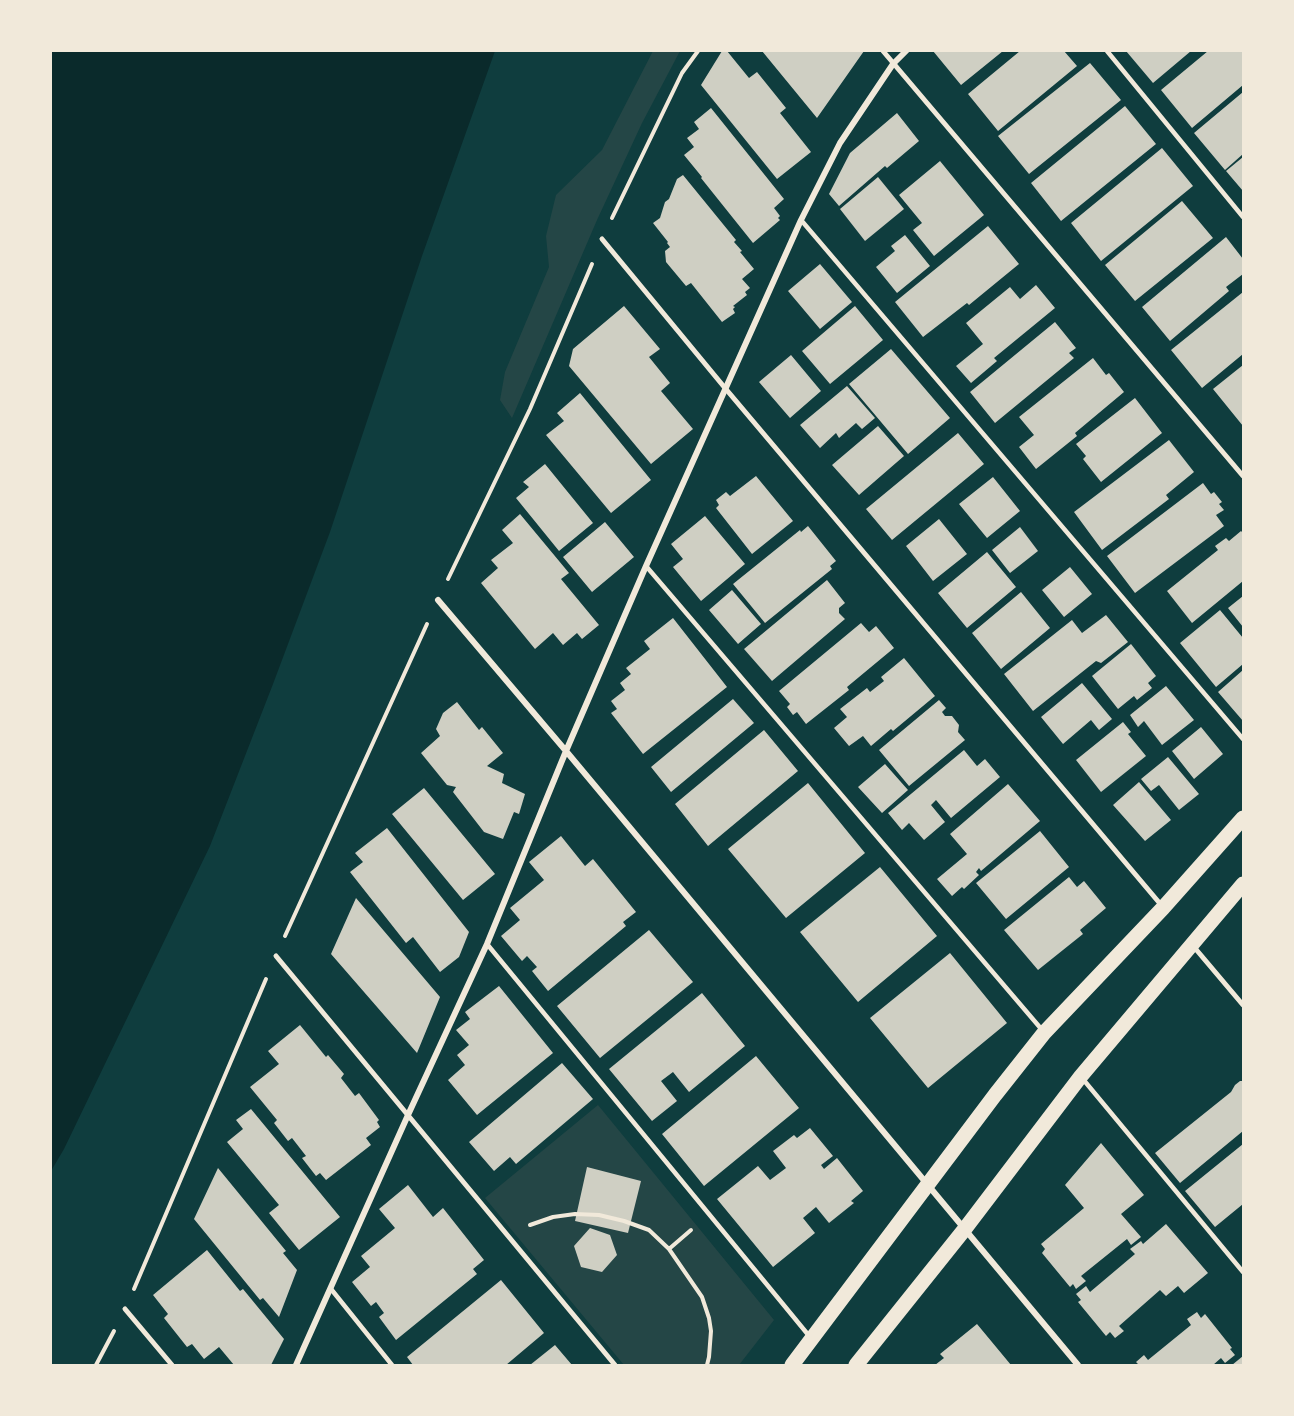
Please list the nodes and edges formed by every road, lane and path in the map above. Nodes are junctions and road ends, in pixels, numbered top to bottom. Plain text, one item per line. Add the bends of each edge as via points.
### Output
1 (698, 51) edge
2 (883, 51) edge
3 (906, 51) edge
4 (1107, 51) edge
5 (893, 64) junction
6 (1243, 217) edge
7 (801, 220) junction
8 (602, 239) junction
9 (725, 388) junction
10 (1243, 476) edge
11 (646, 566) junction
12 (438, 600) junction
13 (1243, 739) edge
14 (566, 751) junction
15 (1243, 818) edge
16 (1243, 884) edge
17 (1163, 908) junction
18 (487, 944) junction
19 (1191, 944) junction
20 (276, 956) junction
21 (1243, 1005) edge
22 (1044, 1033) junction
23 (1081, 1076) junction
24 (408, 1115) junction
25 (927, 1185) junction
26 (709, 1215) junction
27 (964, 1230) junction
28 (509, 1238) junction
29 (669, 1249) junction
30 (1243, 1272) edge
31 (330, 1289) junction
32 (125, 1309) junction
33 (812, 1339) junction
34 (96, 1365) edge
35 (172, 1365) edge
36 (296, 1365) edge
37 (392, 1365) edge
38 (615, 1365) edge
39 (707, 1365) edge
40 (792, 1365) edge
41 (856, 1365) edge
42 (1078, 1365) edge

1 - 8 path via 682,73
2 - 5 street
3 - 5 street
4 - 6 lane
5 - 7 street via 840,143
5 - 10 street
7 - 9 street
7 - 13 lane
8 - 9 street
8 - 12 path via 530,409
9 - 11 street
9 - 17 street
11 - 14 street
11 - 22 lane
12 - 14 street
12 - 20 path
14 - 18 street
14 - 25 street
15 - 17 main road
16 - 19 main road
17 - 22 main road
18 - 24 street
18 - 26 lane
19 - 21 street
19 - 23 main road
20 - 24 street
20 - 32 path
22 - 25 main road
23 - 27 main road
23 - 30 lane
24 - 28 street
24 - 31 street
25 - 27 street
25 - 33 main road
26 - 29 path
26 - 33 lane
27 - 41 main road
27 - 42 street
28 - 29 path via 532,1223 553,1217 599,1215 649,1230
28 - 38 street
29 - 39 path via 702,1297 709,1318
31 - 36 street
31 - 37 lane
32 - 34 path
32 - 35 street
33 - 40 main road

